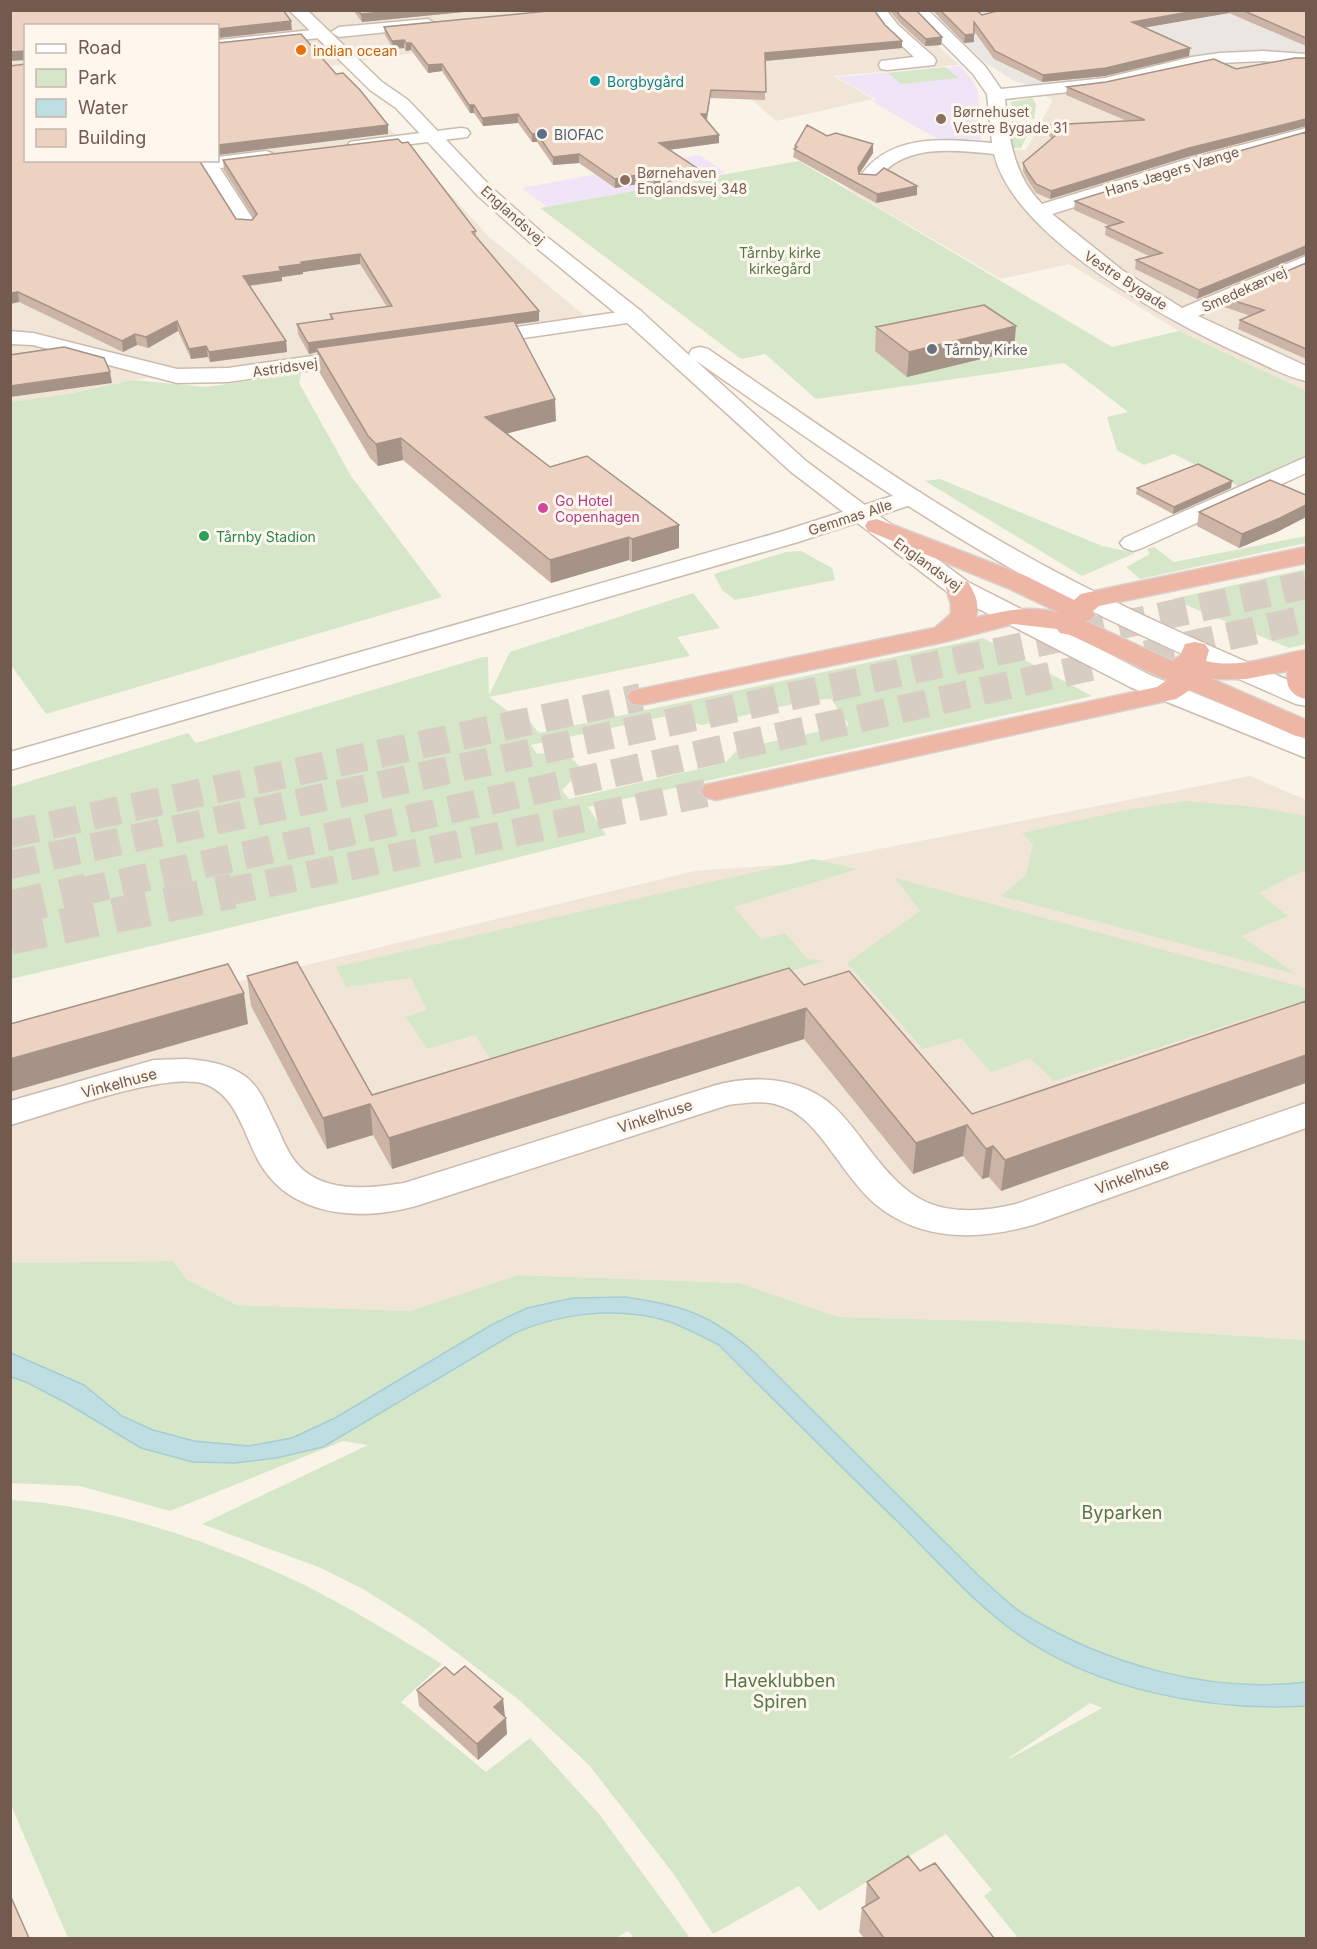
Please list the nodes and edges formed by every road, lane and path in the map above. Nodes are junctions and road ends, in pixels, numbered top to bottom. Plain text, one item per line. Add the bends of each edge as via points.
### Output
1 (297, 10) edge
2 (316, 10) edge
3 (918, 10) edge
4 (881, 14) dead end
5 (439, 23) edge
6 (339, 32) junction
7 (321, 34) junction
8 (219, 45) edge
9 (953, 47) junction
10 (916, 51) junction
11 (1306, 59) edge
12 (887, 65) dead end
13 (996, 94) junction
14 (402, 104) junction
15 (461, 133) dead end
16 (1306, 133) edge
17 (434, 137) junction
18 (339, 148) edge
19 (1001, 149) junction
20 (279, 156) edge
21 (219, 161) edge
22 (207, 162) edge
23 (868, 178) edge
24 (1038, 212) junction
25 (246, 224) edge
26 (1306, 262) edge
27 (1181, 315) junction
28 (633, 316) junction
29 (10, 337) edge
30 (458, 342) edge
31 (377, 354) edge
32 (1306, 374) edge
33 (1306, 464) edge
34 (911, 497) junction
35 (869, 520) junction
36 (1132, 543) dead end
37 (1306, 555) edge
38 (959, 588) junction
39 (1013, 616) junction
40 (1076, 620) junction
41 (944, 634) junction
42 (1306, 658) edge
43 (1306, 663) edge
44 (1185, 672) junction
45 (1247, 672) junction
46 (1306, 691) edge
47 (641, 697) tunnel mouth
48 (1306, 698) edge
49 (1306, 730) edge
50 (1306, 749) edge
51 (10, 761) edge
52 (716, 791) tunnel mouth
53 (10, 1113) edge
54 (1306, 1115) edge

1 - 7 street, Englandsvej
2 - 6 street, Englandsvej
3 - 9 street
4 - 10 street
5 - 6 street
6 - 14 street, Englandsvej via 388,80
7 - 8 street
7 - 14 street, Englandsvej via 376,86
9 - 10 street
9 - 13 street via 979,70
10 - 12 street via 928,61
11 - 13 street via 1221,58 1119,80
13 - 19 street, Vestre Bygade
14 - 17 street, Englandsvej
15 - 17 street
16 - 24 street, Hans Jægers Vænge
17 - 18 street
17 - 28 street, Englandsvej via 485,192
19 - 23 street via 949,145 913,149 885,160
19 - 24 street, Vestre Bygade via 1013,179
20 - 21 street
22 - 25 street
24 - 27 street, Vestre Bygade via 1122,280
26 - 27 street, Smedekærvej
27 - 32 street, Vestre Bygade
28 - 30 street
28 - 34 street, Englandsvej via 682,342
28 - 35 street, Englandsvej via 798,466
29 - 31 street, Astridsvej via 33,339 187,377
33 - 36 street
34 - 35 street, Gemmas Alle
34 - 40 street, Englandsvej via 1006,555
35 - 38 street, Englandsvej
35 - 40 highway via 1017,582
35 - 51 street, Gemmas Alle via 789,537
37 - 40 highway
38 - 39 street, Englandsvej
38 - 41 highway via 967,606 964,617
39 - 40 street, Englandsvej
39 - 41 highway
40 - 44 street, Englandsvej
40 - 44 highway
41 - 47 highway
42 - 45 highway
43 - 46 highway via 1299,678
44 - 45 highway
44 - 49 highway
44 - 50 street, Englandsvej via 1254,725
44 - 52 highway
45 - 48 street
53 - 54 street, Vinkelhuse via 154,1072 199,1071 235,1086 282,1169 295,1182 313,1192 357,1202 406,1196 725,1094 768,1091 790,1095 823,1116 880,1188 898,1203 920,1215 973,1225 1023,1215

